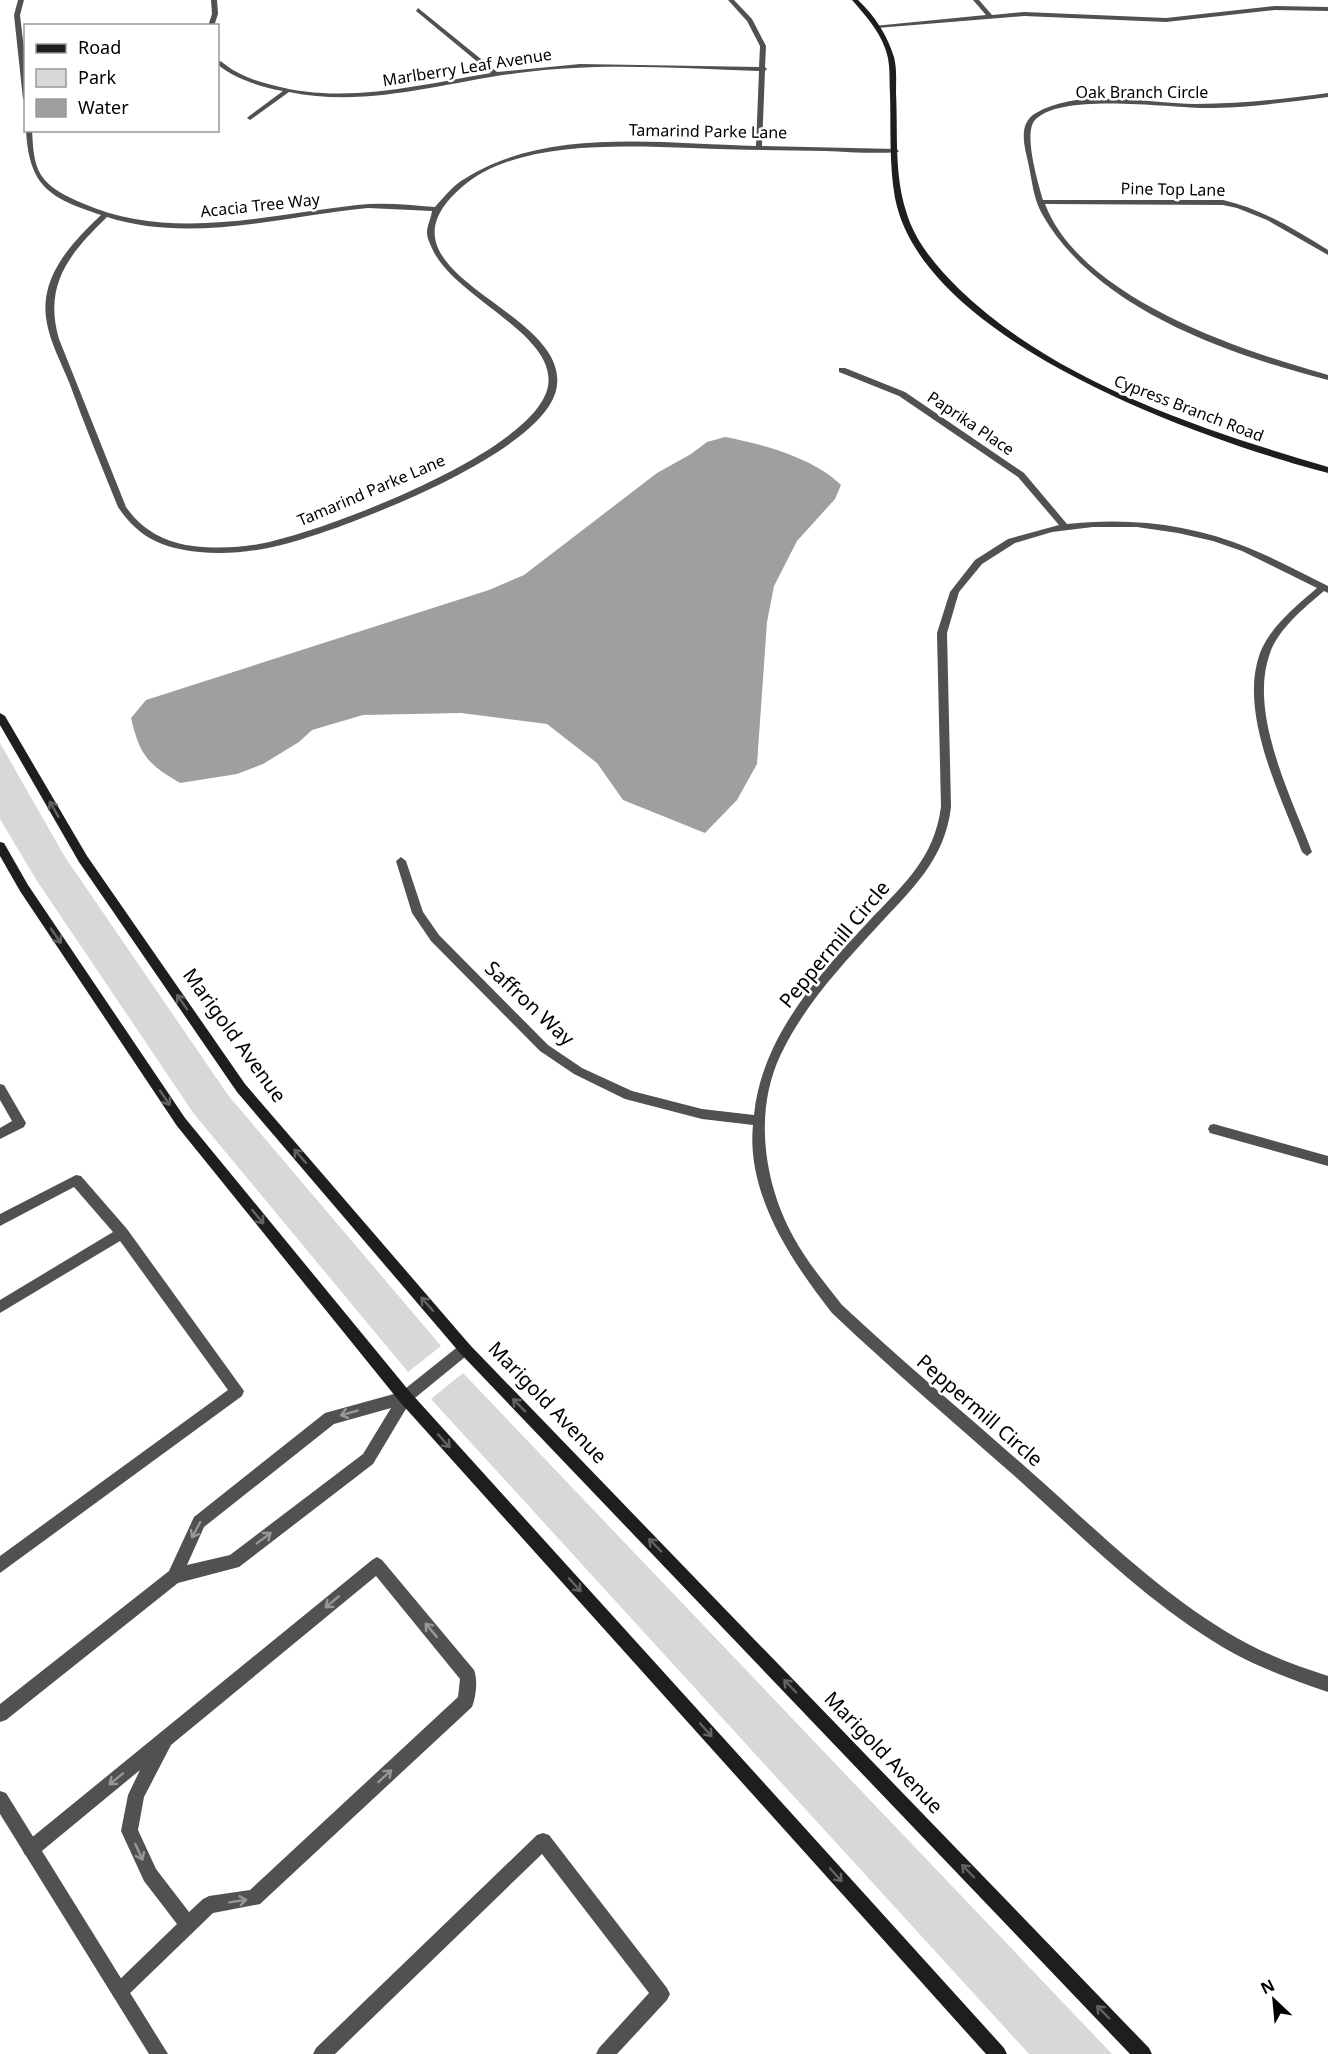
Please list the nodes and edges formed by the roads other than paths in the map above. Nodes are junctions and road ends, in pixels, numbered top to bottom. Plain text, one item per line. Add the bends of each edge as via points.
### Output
1 (21, 0) edge
2 (214, 0) edge
3 (731, 0) edge
4 (855, 0) edge
5 (976, 0) edge
6 (1328, 9) edge
7 (418, 10) dead end
8 (990, 16) junction
9 (212, 24) edge
10 (877, 26) junction
11 (219, 63) edge
12 (764, 69) junction
13 (495, 74) junction
14 (24, 80) edge
15 (287, 91) junction
16 (1328, 95) edge
17 (250, 118) dead end
18 (29, 132) edge
19 (759, 148) junction
20 (896, 151) junction
21 (1040, 202) junction
22 (436, 209) junction
23 (105, 215) junction
24 (1328, 253) edge
25 (842, 370) dead end
26 (1328, 378) edge
27 (1328, 470) edge
28 (1064, 526) junction
29 (1326, 589) edge
30 (0, 716) edge
31 (0, 846) edge
32 (1307, 852) dead end
33 (401, 861) dead end
34 (2, 1096) edge
35 (758, 1121) junction
36 (1214, 1129) dead end
37 (0, 1134) edge
38 (1328, 1161) edge
39 (0, 1220) edge
40 (122, 1233) junction
41 (0, 1307) edge
42 (465, 1348) junction
43 (405, 1397) junction
44 (0, 1565) edge
45 (174, 1576) junction
46 (1328, 1684) edge
47 (0, 1714) edge
48 (165, 1740) junction
49 (0, 1799) edge
50 (31, 1849) junction
51 (188, 1925) junction
52 (120, 1991) junction
53 (159, 2054) edge
54 (322, 2054) edge
55 (605, 2054) edge
56 (998, 2054) edge
57 (1143, 2054) edge

1 - 14 street via 17,15
2 - 9 street
3 - 12 street via 756,29 764,46
4 - 10 main road, Cypress Branch Road
5 - 8 street
6 - 8 street via 1275,8 1166,20 1045,14
7 - 13 street
8 - 10 street
10 - 20 main road, Cypress Branch Road via 892,58
11 - 15 street, Marlberry Leaf Avenue via 249,80
12 - 13 street, Marlberry Leaf Avenue via 597,66
12 - 19 street
13 - 15 street, Marlberry Leaf Avenue via 386,94
15 - 17 street
16 - 21 street, Oak Branch Circle via 1234,105 1093,102 1048,110 1034,116 1026,129
18 - 23 street, Acacia Tree Way via 31,157 39,178 66,199
19 - 20 street, Tamarind Parke Lane
19 - 22 street, Tamarind Parke Lane via 610,144 557,149 478,173 460,184
20 - 27 main road, Cypress Branch Road via 899,200 916,244 970,304 996,326 1099,388 1134,404 1217,436
21 - 24 street, Pine Top Lane via 1232,203 1260,212
21 - 26 street, Oak Branch Circle via 1069,247 1135,300 1216,340
22 - 23 street, Acacia Tree Way via 359,206 205,225 154,224
22 - 23 street, Tamarind Parke Lane via 431,235 439,258 547,355 554,375 546,406 502,444 391,502 280,543 222,550 172,544 146,534 130,522 53,330 50,299 54,282 78,242
25 - 28 street, Paprika Place via 902,394 1021,475
28 - 29 street, Peppermill Circle via 1124,524 1190,532 1239,546
28 - 35 street, Peppermill Circle via 998,548 978,561 952,594 942,633 946,807 939,840 926,864 795,1017 769,1065
29 - 32 street via 1280,628 1265,653 1259,681 1268,743
42 -> 30 main road, Marigold Avenue via 241,1088 83,859
31 -> 43 main road via 181,1122
33 - 35 street, Saffron Way via 418,913 435,938 544,1048 578,1071 629,1095 702,1114
34 - 37 street via 20,1123
35 - 46 street, Peppermill Circle via 759,1152 777,1219 804,1270 837,1309 1166,1601 1230,1643
36 - 38 street
39 - 40 street via 76,1180
40 - 41 street
40 - 44 street via 237,1391
42 - 43 street
57 -> 42 main road, Marigold Avenue
45 -> 43 street via 234,1562 368,1459
43 -> 45 street via 330,1418 199,1522
43 -> 56 main road
45 - 47 street
48 -> 50 street
48 -> 51 street via 136,1795 129,1831 150,1875
51 -> 48 street via 209,1905 254,1898 466,1701 468,1676 377,1565
49 - 50 street
50 - 52 street
51 - 52 street
52 - 53 street
54 - 55 street via 543,1841 661,1994

